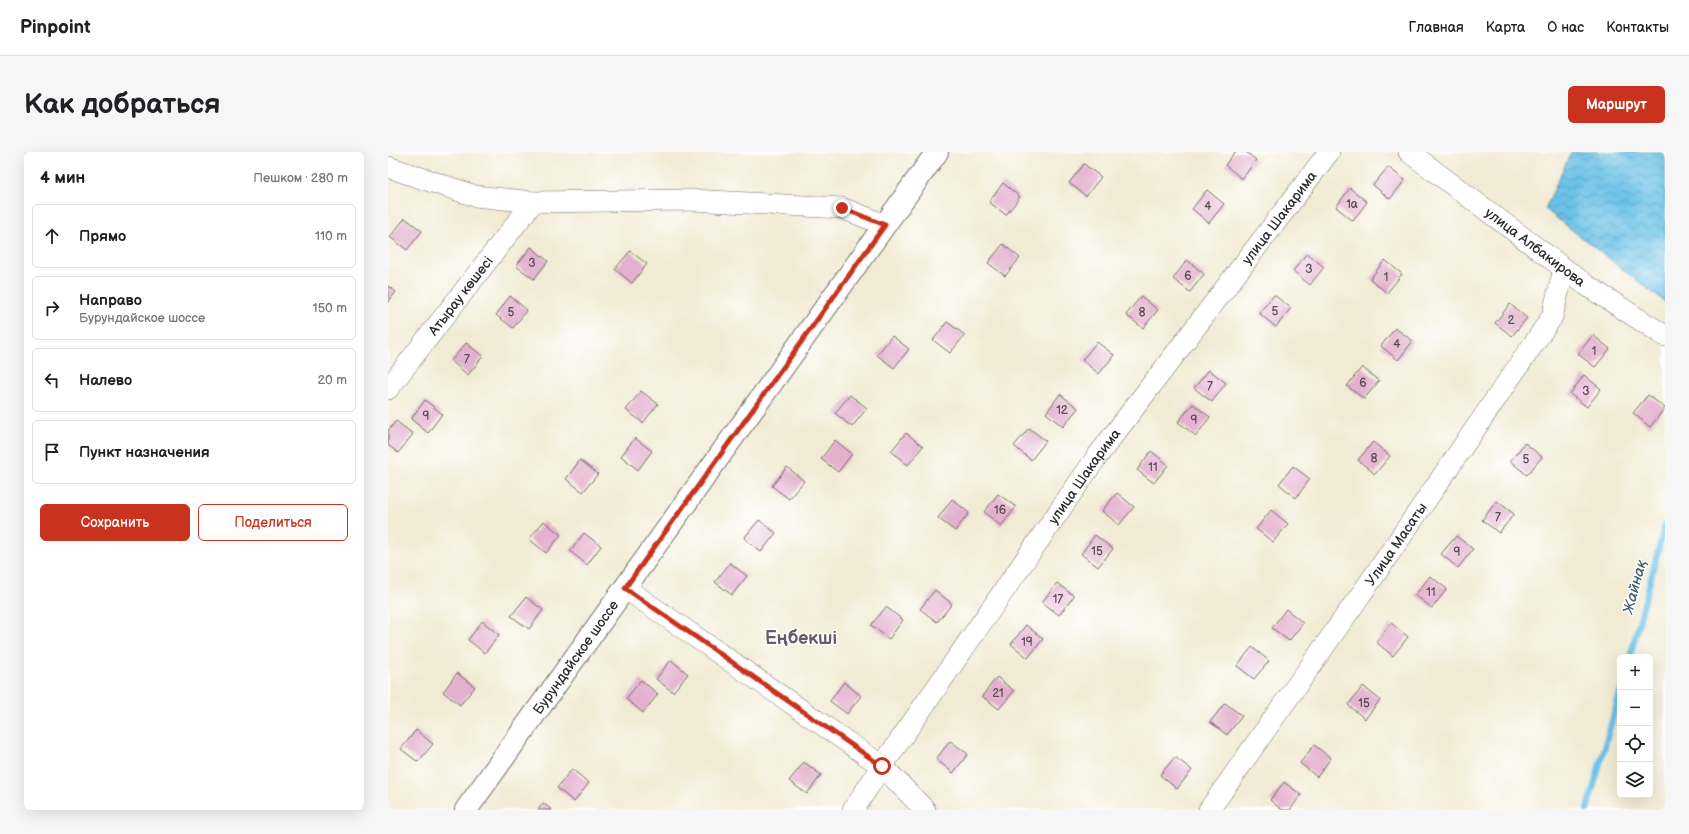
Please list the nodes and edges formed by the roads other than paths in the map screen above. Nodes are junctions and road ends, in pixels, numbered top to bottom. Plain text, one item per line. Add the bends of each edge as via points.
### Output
1 (937, 152) edge
2 (1329, 152) edge
3 (1409, 152) edge
4 (388, 167) edge
5 (533, 202) junction
6 (885, 225) junction
7 (1564, 269) junction
8 (1665, 336) edge
9 (388, 389) edge
10 (625, 588) junction
11 (882, 766) junction
12 (466, 810) edge
13 (853, 810) edge
14 (926, 810) edge
15 (1209, 810) edge

1 - 6 main road, Бурундайское шоссе
2 - 11 street, улица Шакарима via 1096,458
3 - 7 street, улица Албакирова
4 - 5 street via 475,196
5 - 6 street via 691,200 842,208
5 - 9 street, Атырау көшесі
6 - 10 main road, Бурундайское шоссе
7 - 8 street, улица Албакирова
7 - 15 street, Улица Масаты via 1552,317
10 - 11 street
10 - 12 main road, Бурундайское шоссе
11 - 13 street, улица Шакарима
11 - 14 street

